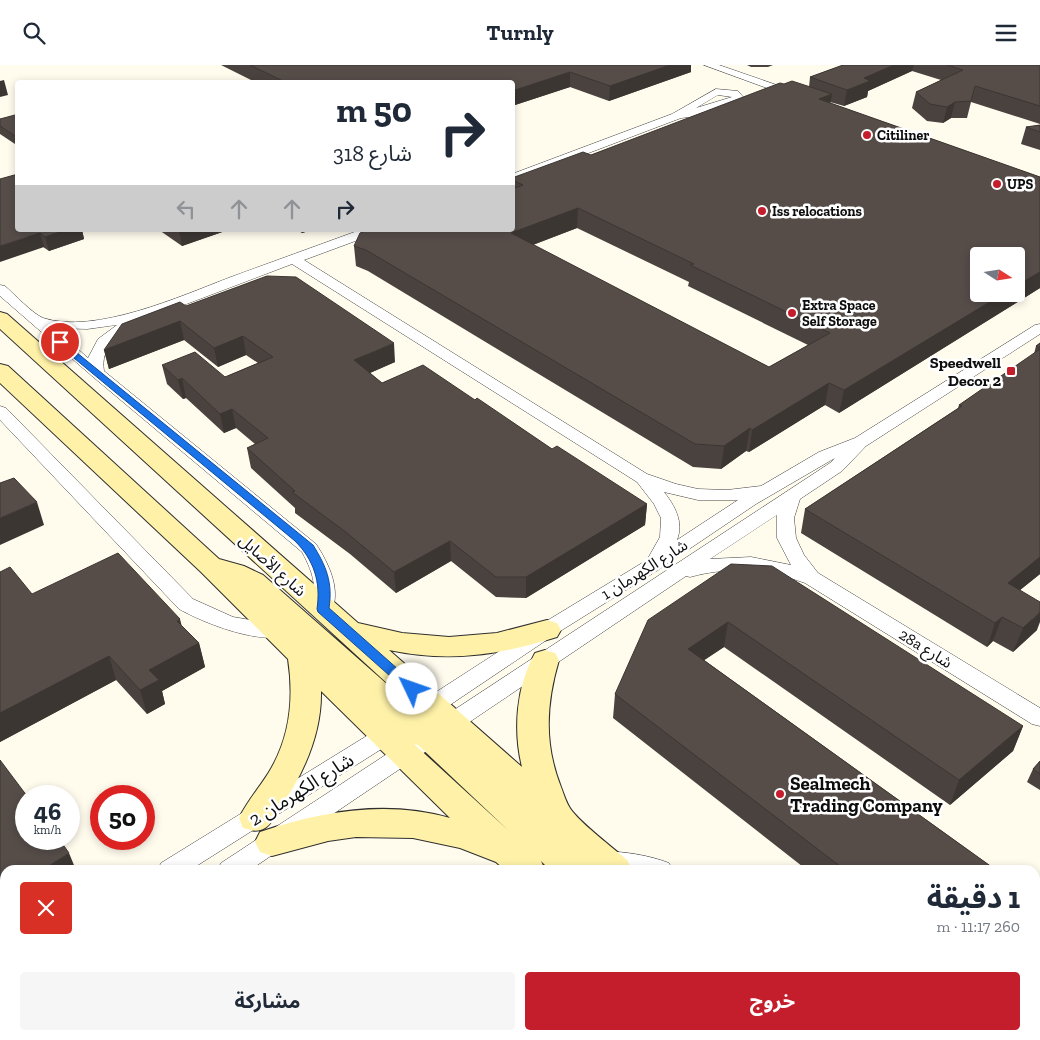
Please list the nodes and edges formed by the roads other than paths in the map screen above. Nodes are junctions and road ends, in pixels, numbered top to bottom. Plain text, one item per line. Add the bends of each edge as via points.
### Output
1 (708, 65) edge
2 (802, 97) edge
3 (677, 116) junction
4 (515, 177) edge
5 (367, 232) edge
6 (293, 259) junction
7 (0, 289) edge
8 (166, 306) junction
9 (0, 318) edge
10 (36, 321) junction
11 (1040, 328) edge
12 (0, 371) edge
13 (97, 373) junction
14 (0, 411) edge
15 (861, 441) junction
16 (641, 478) junction
17 (772, 488) junction
18 (793, 495) junction
19 (651, 565) junction
20 (210, 566) junction
21 (812, 577) junction
22 (662, 585) junction
23 (322, 609) junction
24 (346, 630) junction
25 (546, 630) junction
26 (279, 631) junction
27 (302, 654) junction
28 (545, 659) junction
29 (1040, 718) edge
30 (418, 729) junction
31 (562, 823) junction
32 (264, 830) junction
33 (521, 863) edge
34 (182, 865) edge
35 (234, 865) edge
36 (568, 865) edge
37 (610, 865) edge
38 (641, 865) edge

1 - 2 street
3 - 3 street via 686,115 739,98 734,93 716,92
3 - 4 street
5 - 6 street
6 - 8 street
6 - 16 street
7 - 10 street
8 - 10 street via 114,321 86,325
8 - 13 street via 109,337 95,355
9 - 23 main road, شارع الأصايل
10 - 13 street
11 - 15 street, شارع الكهرمان 1
12 - 20 main road, شارع الأصايل
13 - 23 street via 308,548 324,582
14 - 26 street via 186,604 227,623
15 - 17 street, شارع الكهرمان 1 via 825,455
15 - 18 street, شارع الكهرمان 1 via 836,467
16 - 17 street via 680,492 712,497
16 - 19 street via 664,502 672,524 666,546
17 - 19 street, شارع الكهرمان 1
18 - 21 street, 28a شارع via 784,516 787,540 792,553
18 - 22 street, شارع الكهرمان 1
19 - 25 street, شارع الكهرمان 1
20 - 26 main road, شارع الأصايل
20 - 30 main road via 235,572 252,581
21 - 22 street, 28a شارع via 743,563 720,564 679,575
21 - 29 street, 28a شارع
22 - 28 street, شارع الكهرمان 1
23 - 24 main road, شارع الأصايل
24 - 25 main road via 395,643 446,649 499,644
24 - 30 main road, شارع الأصايل
25 - 30 street, شارع الكهرمان 1
26 - 27 main road, شارع الأصايل
27 - 30 main road, شارع الأصايل
27 - 32 main road via 308,693 300,737
28 - 30 street, شارع الكهرمان 1
28 - 31 main road via 536,684 532,737 536,766 546,795
30 - 31 main road, شارع الأصايل
30 - 32 street, شارع الكهرمان 2
30 - 33 main road, شارع الأصايل
30 - 36 main road
31 - 37 main road, شارع الأصايل
32 - 33 main road via 358,823 413,824 457,833 490,845
32 - 34 street, شارع الكهرمان 2
32 - 35 street, شارع الكهرمان 2
37 - 38 street

